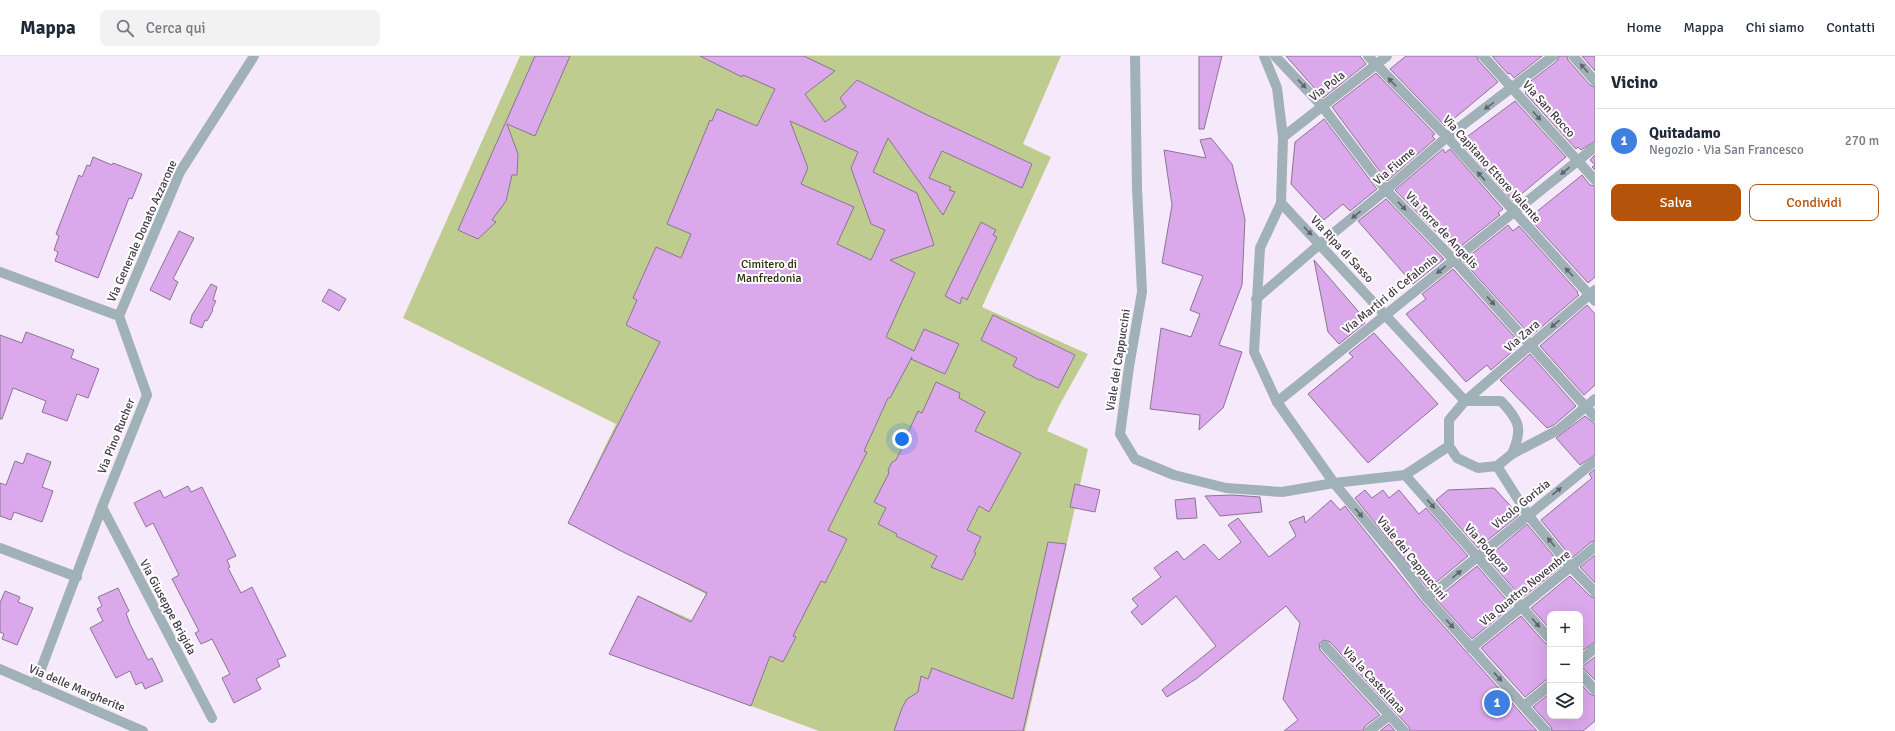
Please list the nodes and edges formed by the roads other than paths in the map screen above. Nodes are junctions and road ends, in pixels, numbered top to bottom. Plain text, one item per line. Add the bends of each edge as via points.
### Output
1 (254, 56) edge
2 (1134, 56) edge
3 (1264, 56) edge
4 (1275, 56) edge
5 (1368, 56) edge
6 (1387, 56) edge
7 (1483, 56) edge
8 (1553, 56) edge
9 (1573, 56) edge
10 (1376, 65) junction
11 (1595, 81) edge
12 (1512, 89) junction
13 (1322, 106) junction
14 (1283, 137) junction
15 (1447, 137) junction
16 (1595, 147) edge
17 (1578, 161) junction
18 (1595, 180) edge
19 (1386, 190) junction
20 (1281, 203) junction
21 (1514, 213) junction
22 (1320, 244) junction
23 (1454, 260) junction
24 (0, 272) edge
25 (1593, 295) edge
26 (1256, 299) junction
27 (119, 316) junction
28 (1385, 316) junction
29 (1531, 346) junction
30 (1595, 400) edge
31 (1465, 401) junction
32 (1277, 402) junction
33 (1586, 407) junction
34 (1595, 417) edge
35 (1449, 446) junction
36 (1512, 454) junction
37 (1595, 461) edge
38 (1498, 466) junction
39 (1405, 475) junction
40 (1334, 483) junction
41 (102, 507) junction
42 (1528, 515) junction
43 (1595, 547) edge
44 (0, 548) edge
45 (1477, 557) junction
46 (1571, 567) junction
47 (76, 577) junction
48 (1595, 592) edge
49 (1427, 598) junction
50 (1522, 607) junction
51 (1547, 636) edge
52 (1325, 646) dead end
53 (1471, 648) junction
54 (1595, 648) edge
55 (1583, 658) edge
56 (0, 669) edge
57 (1583, 676) edge
58 (35, 685) junction
59 (1547, 687) edge
60 (1595, 690) edge
61 (1524, 706) junction
62 (1388, 716) junction
63 (212, 718) dead end
64 (143, 731) edge
65 (1369, 731) edge
66 (1404, 731) edge
67 (1546, 731) edge

1 - 27 street, Via Generale Donato Azzarone via 180,172
2 - 40 street, Viale dei Cappuccini via 1142,292 1120,434 1135,459 1174,476 1226,488 1282,492
3 - 14 street via 1277,88
4 -> 13 street, Via Torre de Angelis
5 - 10 street, Via Capitano Ettore Valente
6 - 10 street, Via Pola
7 - 12 street, Via San Rocco
8 - 12 street, Via Fiume
11 -> 9 street
10 - 13 street, Via Pola
15 -> 10 street, Via Capitano Ettore Valente
12 -> 15 street, Via Fiume
12 -> 17 street, Via San Rocco
13 - 14 street, Via Pola
13 - 19 street, Via Torre de Angelis
14 - 20 street
15 - 19 street, Via Fiume
21 -> 15 street, Via Capitano Ettore Valente
16 - 17 street, Via Martiri di Cefalonia
17 - 18 street, Via San Rocco
17 -> 21 street, Via Martiri di Cefalonia
19 -> 22 street, Via Fiume
19 -> 23 street, Via Torre de Angelis
20 -> 22 street, Via Ripa di Sasso
20 - 26 street via 1260,248
21 - 23 street, Via Martiri di Cefalonia
25 -> 21 street, Via Capitano Ettore Valente
22 - 26 street, Via Fiume
22 - 28 street, Via Ripa di Sasso
23 -> 28 street, Via Martiri di Cefalonia
23 -> 29 street, Via Torre de Angelis
24 - 27 street
25 -> 29 street, Via Zara
26 - 32 street via 1254,352
27 - 41 street, Via Pino Rucher via 147,394
28 - 31 street, Via Ripa di Sasso
28 - 32 street, Via Martiri di Cefalonia
29 - 31 street, Via Zara
29 - 33 street, Via Torre de Angelis
30 - 33 street
31 - 35 street via 1449,420
31 - 36 street via 1502,401 1516,417 1519,439
32 - 40 street
33 - 34 street, Via Torre de Angelis
33 - 36 street via 1558,430
35 - 38 street via 1457,458 1478,468
35 - 39 street
36 - 38 street
42 -> 37 street, Vicolo Gorizia
38 - 42 street
39 - 40 street, Viale dei Cappuccini
39 -> 45 street, Via Podgora
40 -> 49 street, Viale dei Cappuccini
41 - 47 street, Via Pino Rucher
41 - 63 street, Via Giuseppe Brigida
42 - 45 street, Vicolo Gorizia
46 -> 42 street
43 - 46 street, Via Quattro Novembre
44 - 47 street
49 -> 45 street, Vicolo Gorizia
45 - 50 street, Via Podgora
46 - 48 street
46 - 50 street, Via Quattro Novembre
47 - 58 street, Via Pino Rucher
49 -> 53 street, Viale dei Cappuccini
50 -> 51 street, Via Podgora
50 - 53 street, Via Quattro Novembre
52 - 62 street, Via la Castellana
53 -> 61 street, Viale dei Cappuccini
54 - 55 street
56 - 58 street, Via delle Margherite
57 - 60 street
58 - 64 street, Via delle Margherite
59 - 61 street
61 - 67 street, Viale dei Cappuccini
62 - 65 street
62 - 66 street, Via la Castellana

